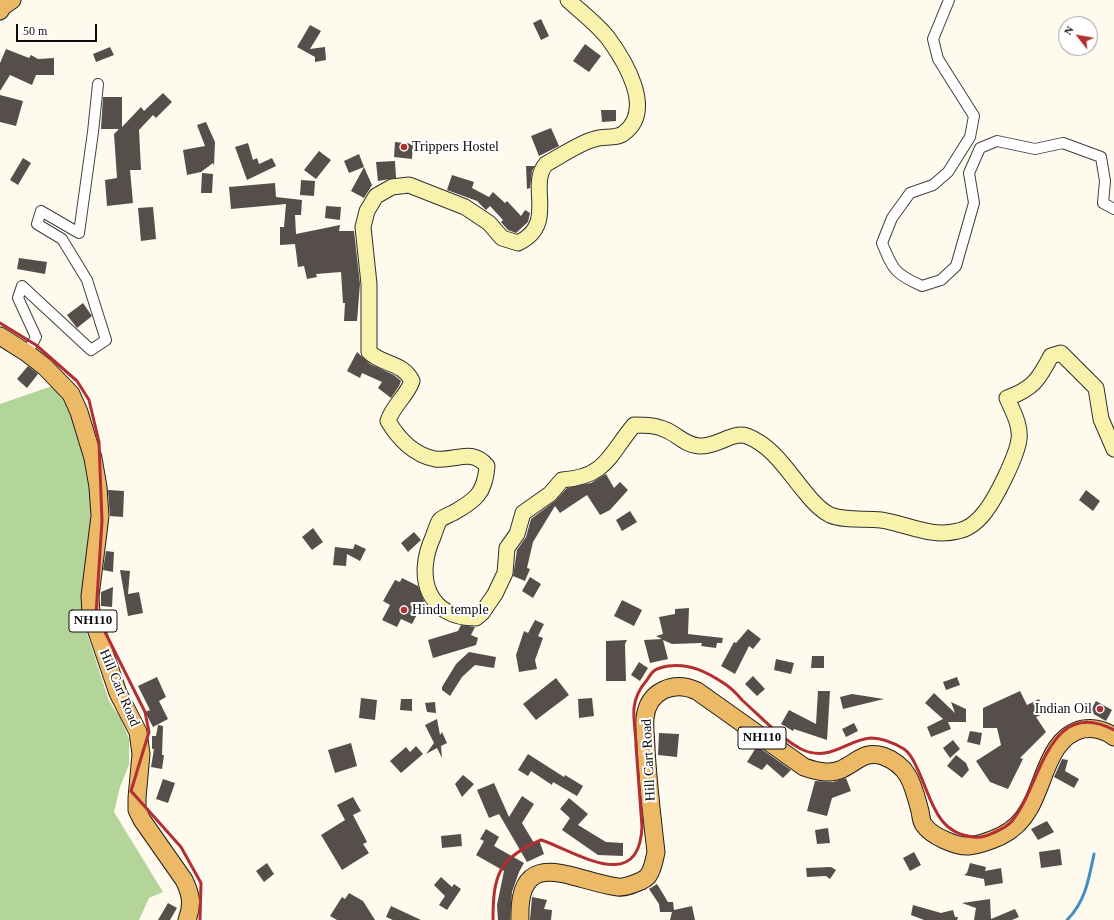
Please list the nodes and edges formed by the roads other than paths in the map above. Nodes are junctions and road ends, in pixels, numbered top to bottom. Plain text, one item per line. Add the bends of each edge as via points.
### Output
1 (12, 0) edge
2 (568, 0) edge
3 (949, 0) edge
4 (0, 11) edge
5 (98, 84) dead end
6 (1114, 209) edge
7 (0, 336) edge
8 (27, 353) junction
9 (1114, 449) edge
10 (1114, 737) edge
11 (187, 920) edge
12 (520, 920) edge

1 - 4 highway
2 - 9 main road via 607,37 631,76 638,108 632,126 623,135 594,139 546,164 540,171 540,214 536,227 528,239 518,244 502,238 490,223 465,207 409,185 392,187 376,196 367,211 363,227 369,284 368,352 375,358 408,372 412,381 408,391 392,410 388,421 396,435 423,456 436,459 471,456 480,458 487,466 481,492 470,503 440,520 428,548 424,568 427,591 437,604 463,618 476,618 482,613 505,573 507,548 517,534 523,513 550,494 562,480 579,479 593,474 614,455 634,425 650,425 667,430 684,442 697,446 711,446 734,435 746,436 768,448 816,505 830,515 890,522 931,533 952,532 972,526 984,513 1015,454 1020,438 1007,398 1022,393 1035,384 1051,356 1061,353 1096,388 1101,419
3 - 6 street via 933,39 938,59 974,116 970,137 948,172 933,185 910,193 892,218 882,243 893,268 922,286 941,280 956,266 974,203 969,173 980,148 997,141 1035,149 1063,143 1101,157 1105,181 1103,203
5 - 8 street via 79,233 41,211 37,224 62,239 87,280 106,340 92,350 22,286 18,298 36,337
7 - 8 highway, Hill Cart Road / NH110
8 - 11 highway, Hill Cart Road / NH110 via 45,367 71,394 80,412 93,458 100,516 90,596 91,614 118,693 138,732 141,754 137,810 189,890 191,902
10 - 12 highway, Hill Cart Road / NH110 via 1094,728 1080,730 1067,737 1057,747 1033,802 1019,823 1002,836 969,846 941,839 923,825 910,781 904,769 895,762 873,754 861,756 841,770 821,772 804,767 697,690 686,686 664,690 655,696 645,718 656,852 648,877 634,884 619,887 568,874 542,872 531,877 524,886

